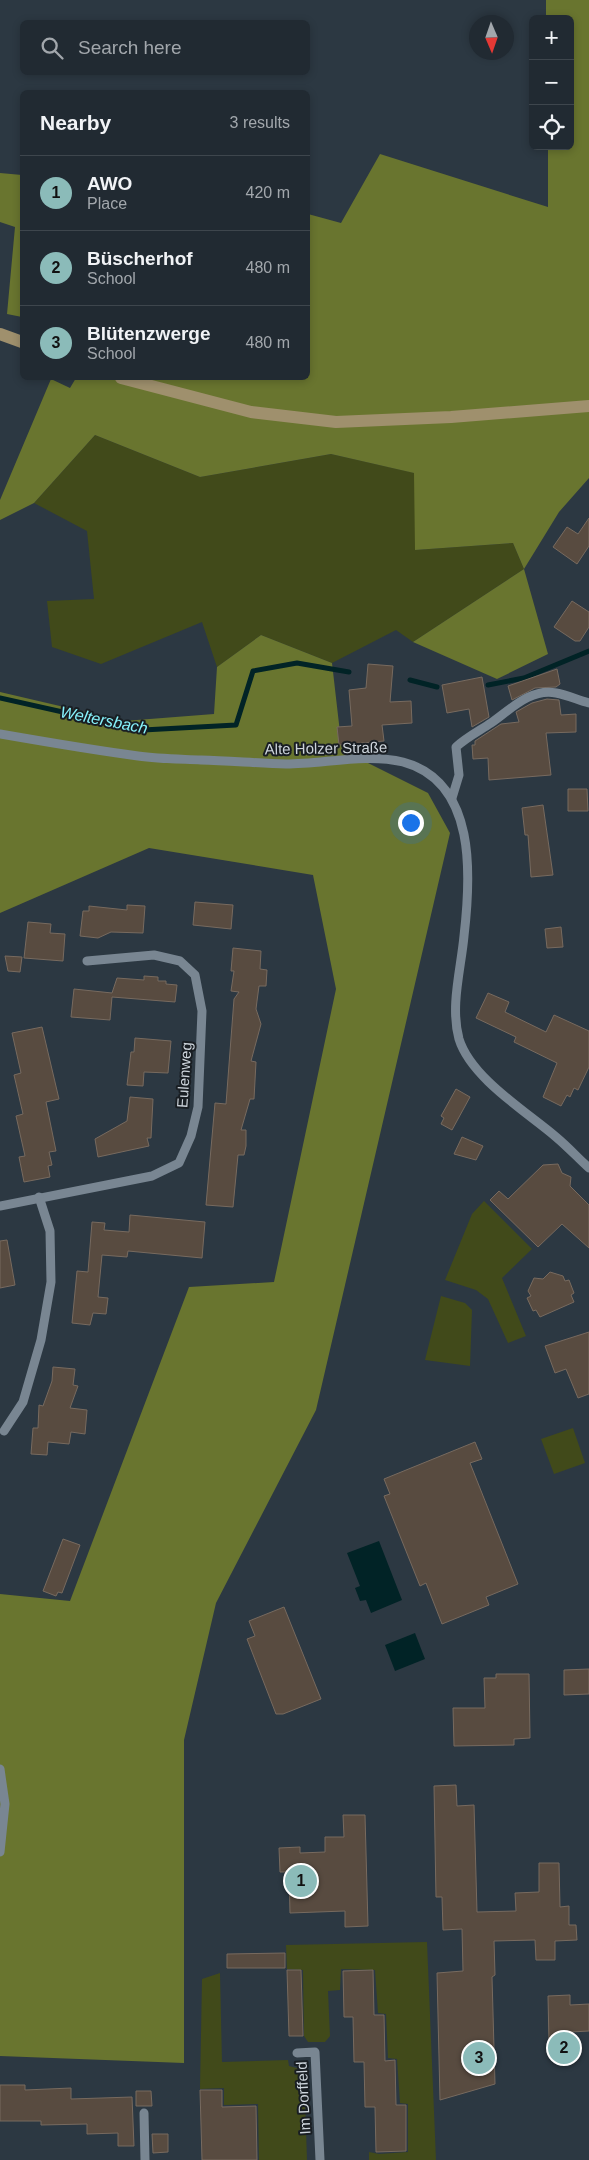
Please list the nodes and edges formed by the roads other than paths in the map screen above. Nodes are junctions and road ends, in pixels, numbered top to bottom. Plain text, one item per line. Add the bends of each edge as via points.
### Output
1 (0, 334) edge
2 (20, 341) edge
3 (130, 380) edge
4 (587, 405) edge
5 (588, 700) edge
6 (0, 734) edge
7 (452, 798) junction
8 (87, 961) dead end
9 (589, 1168) edge
10 (39, 1198) junction
11 (0, 1206) edge
12 (4, 1431) dead end
13 (0, 1770) edge
14 (0, 1852) edge
15 (297, 2053) dead end
16 (144, 2113) dead end
17 (145, 2160) edge
18 (320, 2160) edge

1 - 2 main road
3 - 4 main road via 251,412 336,422 451,417
5 - 7 street via 554,692 538,694 521,700 465,739 456,747 459,775
6 - 7 street, Alte Holzer Straße via 140,757 288,764 404,762 424,770 440,782
7 - 9 street, Alte Holzer Straße via 460,813 466,858 465,935 456,1001 460,1039 466,1054 481,1074
8 - 10 street, Eulenweg via 154,955 180,961 195,975 202,1012 198,1107 179,1163 152,1176
10 - 11 street, Eulenweg
10 - 12 street via 50,1231 51,1282 42,1340 22,1402
13 - 14 street via 5,1804
15 - 18 street, Im Dorffeld via 314,2052
16 - 17 street

